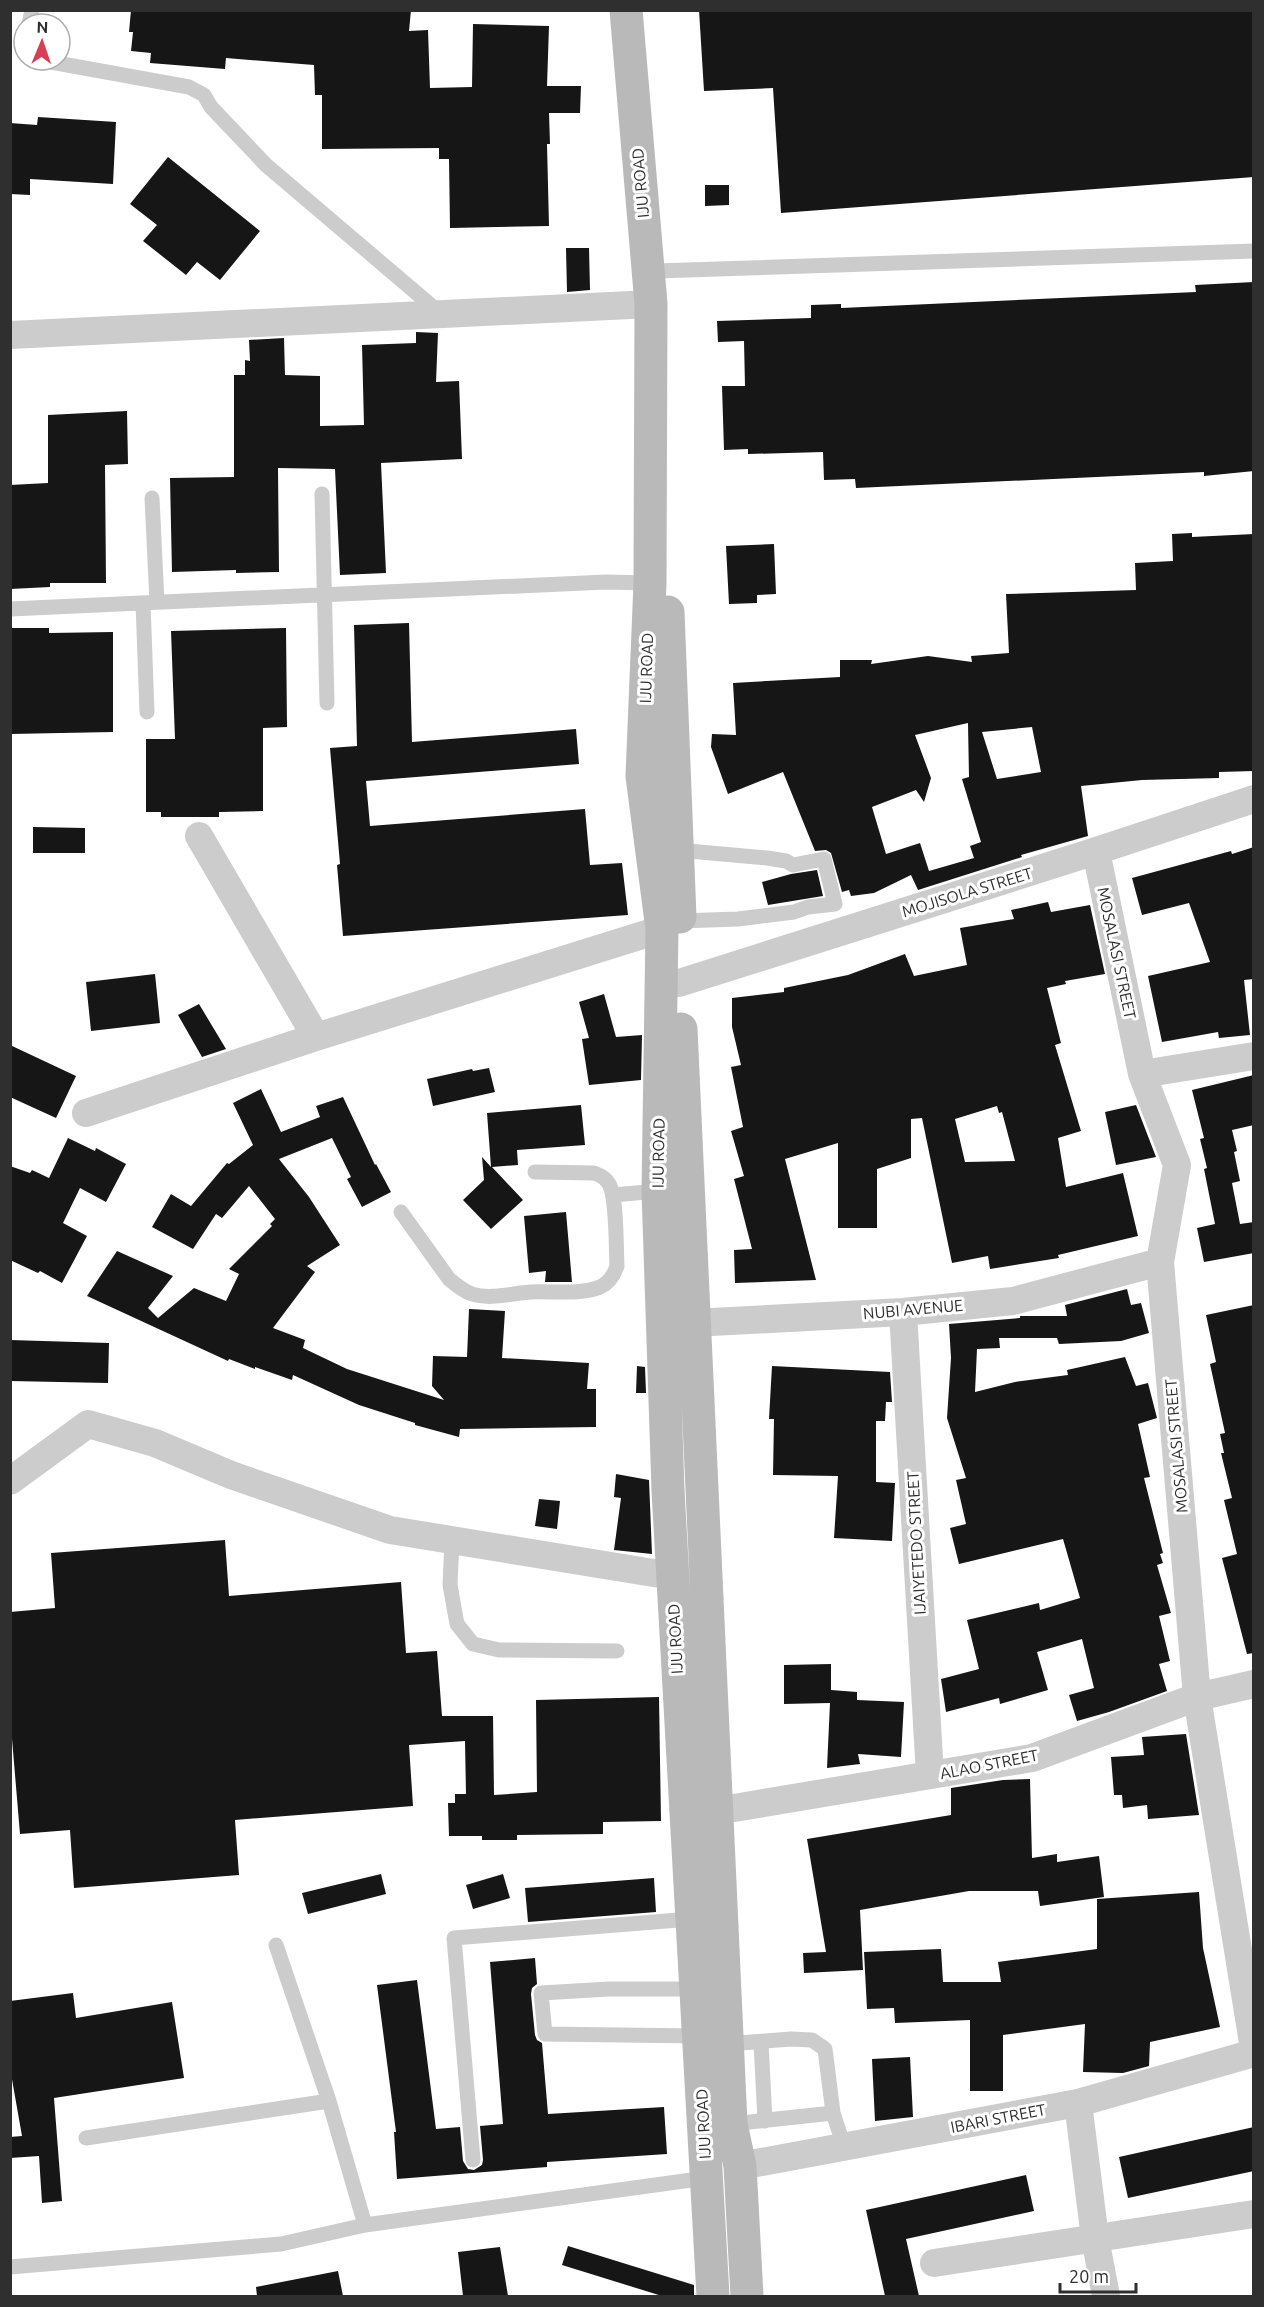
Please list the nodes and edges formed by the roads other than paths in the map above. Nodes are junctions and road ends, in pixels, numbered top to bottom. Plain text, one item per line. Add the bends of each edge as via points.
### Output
1 (626, 10) edge
2 (644, 10) edge
3 (72, 66) edge
4 (1254, 251) edge
5 (656, 271) junction
6 (651, 304) junction
7 (443, 315) junction
8 (10, 335) edge
9 (322, 494) dead end
10 (152, 498) dead end
11 (650, 583) junction
12 (325, 595) junction
13 (150, 603) junction
14 (10, 609) edge
15 (327, 703) dead end
16 (147, 712) dead end
17 (1254, 799) edge
18 (199, 836) dead end
19 (677, 850) junction
20 (1096, 851) junction
21 (671, 925) junction
22 (679, 983) junction
23 (316, 1037) junction
24 (1254, 1056) edge
25 (1142, 1074) junction
26 (86, 1113) dead end
27 (535, 1172) dead end
28 (658, 1191) junction
29 (613, 1195) junction
30 (401, 1212) dead end
31 (1160, 1262) junction
32 (903, 1311) junction
33 (678, 1324) junction
34 (10, 1481) edge
35 (452, 1540) junction
36 (672, 1576) junction
37 (618, 1651) dead end
38 (1254, 1684) edge
39 (1197, 1697) junction
40 (930, 1775) junction
41 (716, 1811) junction
42 (691, 1918) junction
43 (276, 1945) dead end
44 (695, 1989) junction
45 (713, 2040) junction
46 (761, 2042) junction
47 (1254, 2051) edge
48 (329, 2101) junction
49 (1078, 2103) junction
50 (833, 2113) junction
51 (765, 2121) junction
52 (731, 2124) junction
53 (86, 2138) dead end
54 (844, 2146) junction
55 (473, 2160) dead end
56 (740, 2166) junction
57 (706, 2178) junction
58 (1254, 2214) edge
59 (365, 2226) junction
60 (1095, 2238) junction
61 (934, 2263) dead end
62 (10, 2267) edge
63 (713, 2296) edge
64 (747, 2296) edge
65 (1106, 2296) edge

1 - 6 main road, IJU ROAD
2 - 5 main road, IJU ROAD
3 - 7 lane via 189,87 204,95 210,107 266,165
4 - 5 lane
5 - 19 main road, IJU ROAD
6 - 7 street
6 - 11 main road, IJU ROAD
7 - 8 street
9 - 12 lane
10 - 13 lane
11 - 12 lane
11 - 21 main road, IJU ROAD via 642,776
12 - 13 lane
12 - 15 lane
13 - 14 lane
13 - 16 lane
17 - 20 street, MOJISOLA STREET
18 - 23 street
19 - 21 main road, IJU ROAD
19 - 21 lane via 767,858 793,865 824,859 835,904
20 - 22 street, MOJISOLA STREET
20 - 25 street, MOSALASI STREET
21 - 22 main road, IJU ROAD
21 - 23 street
21 - 28 main road, IJU ROAD
22 - 33 main road, IJU ROAD
23 - 26 street
24 - 25 street
25 - 31 street, MOSALASI STREET via 1177,1165
27 - 29 lane via 594,1173 605,1179
28 - 29 lane
28 - 33 main road, IJU ROAD
29 - 30 lane via 615,1273 600,1287 574,1291 486,1297 464,1291 442,1270
31 - 32 street, NUBI AVENUE via 1013,1300
31 - 39 street, MOSALASI STREET
32 - 33 street, NUBI AVENUE
32 - 40 street, IJAIYETEDO STREET
33 - 36 main road, IJU ROAD
33 - 41 main road, IJU ROAD
34 - 35 street via 88,1424 155,1443 231,1475 390,1530
35 - 36 street
35 - 37 lane via 450,1585 457,1624 473,1644 500,1650
36 - 42 main road, IJU ROAD
38 - 39 street, ALAO STREET
39 - 40 street, ALAO STREET via 1032,1758
39 - 47 street, MOSALASI STREET
40 - 41 street, ALAO STREET
41 - 45 main road, IJU ROAD
42 - 44 main road, IJU ROAD
42 - 55 lane via 454,1938
43 - 48 lane
44 - 45 main road, IJU ROAD
44 - 45 lane via 541,1993 546,2034
45 - 46 lane
45 - 52 main road, IJU ROAD
45 - 57 main road, IJU ROAD
46 - 50 lane via 812,2040 825,2049
46 - 51 lane
47 - 49 street, IBARI STREET
48 - 53 lane
48 - 59 lane
49 - 54 street, IBARI STREET
49 - 60 street
50 - 51 lane
50 - 54 lane
51 - 52 lane
52 - 56 main road, IJU ROAD
54 - 56 street, IBARI STREET
56 - 64 main road, IJU ROAD
57 - 59 lane
57 - 63 main road, IJU ROAD
58 - 60 street
59 - 62 lane via 281,2244
60 - 61 street
60 - 65 street

